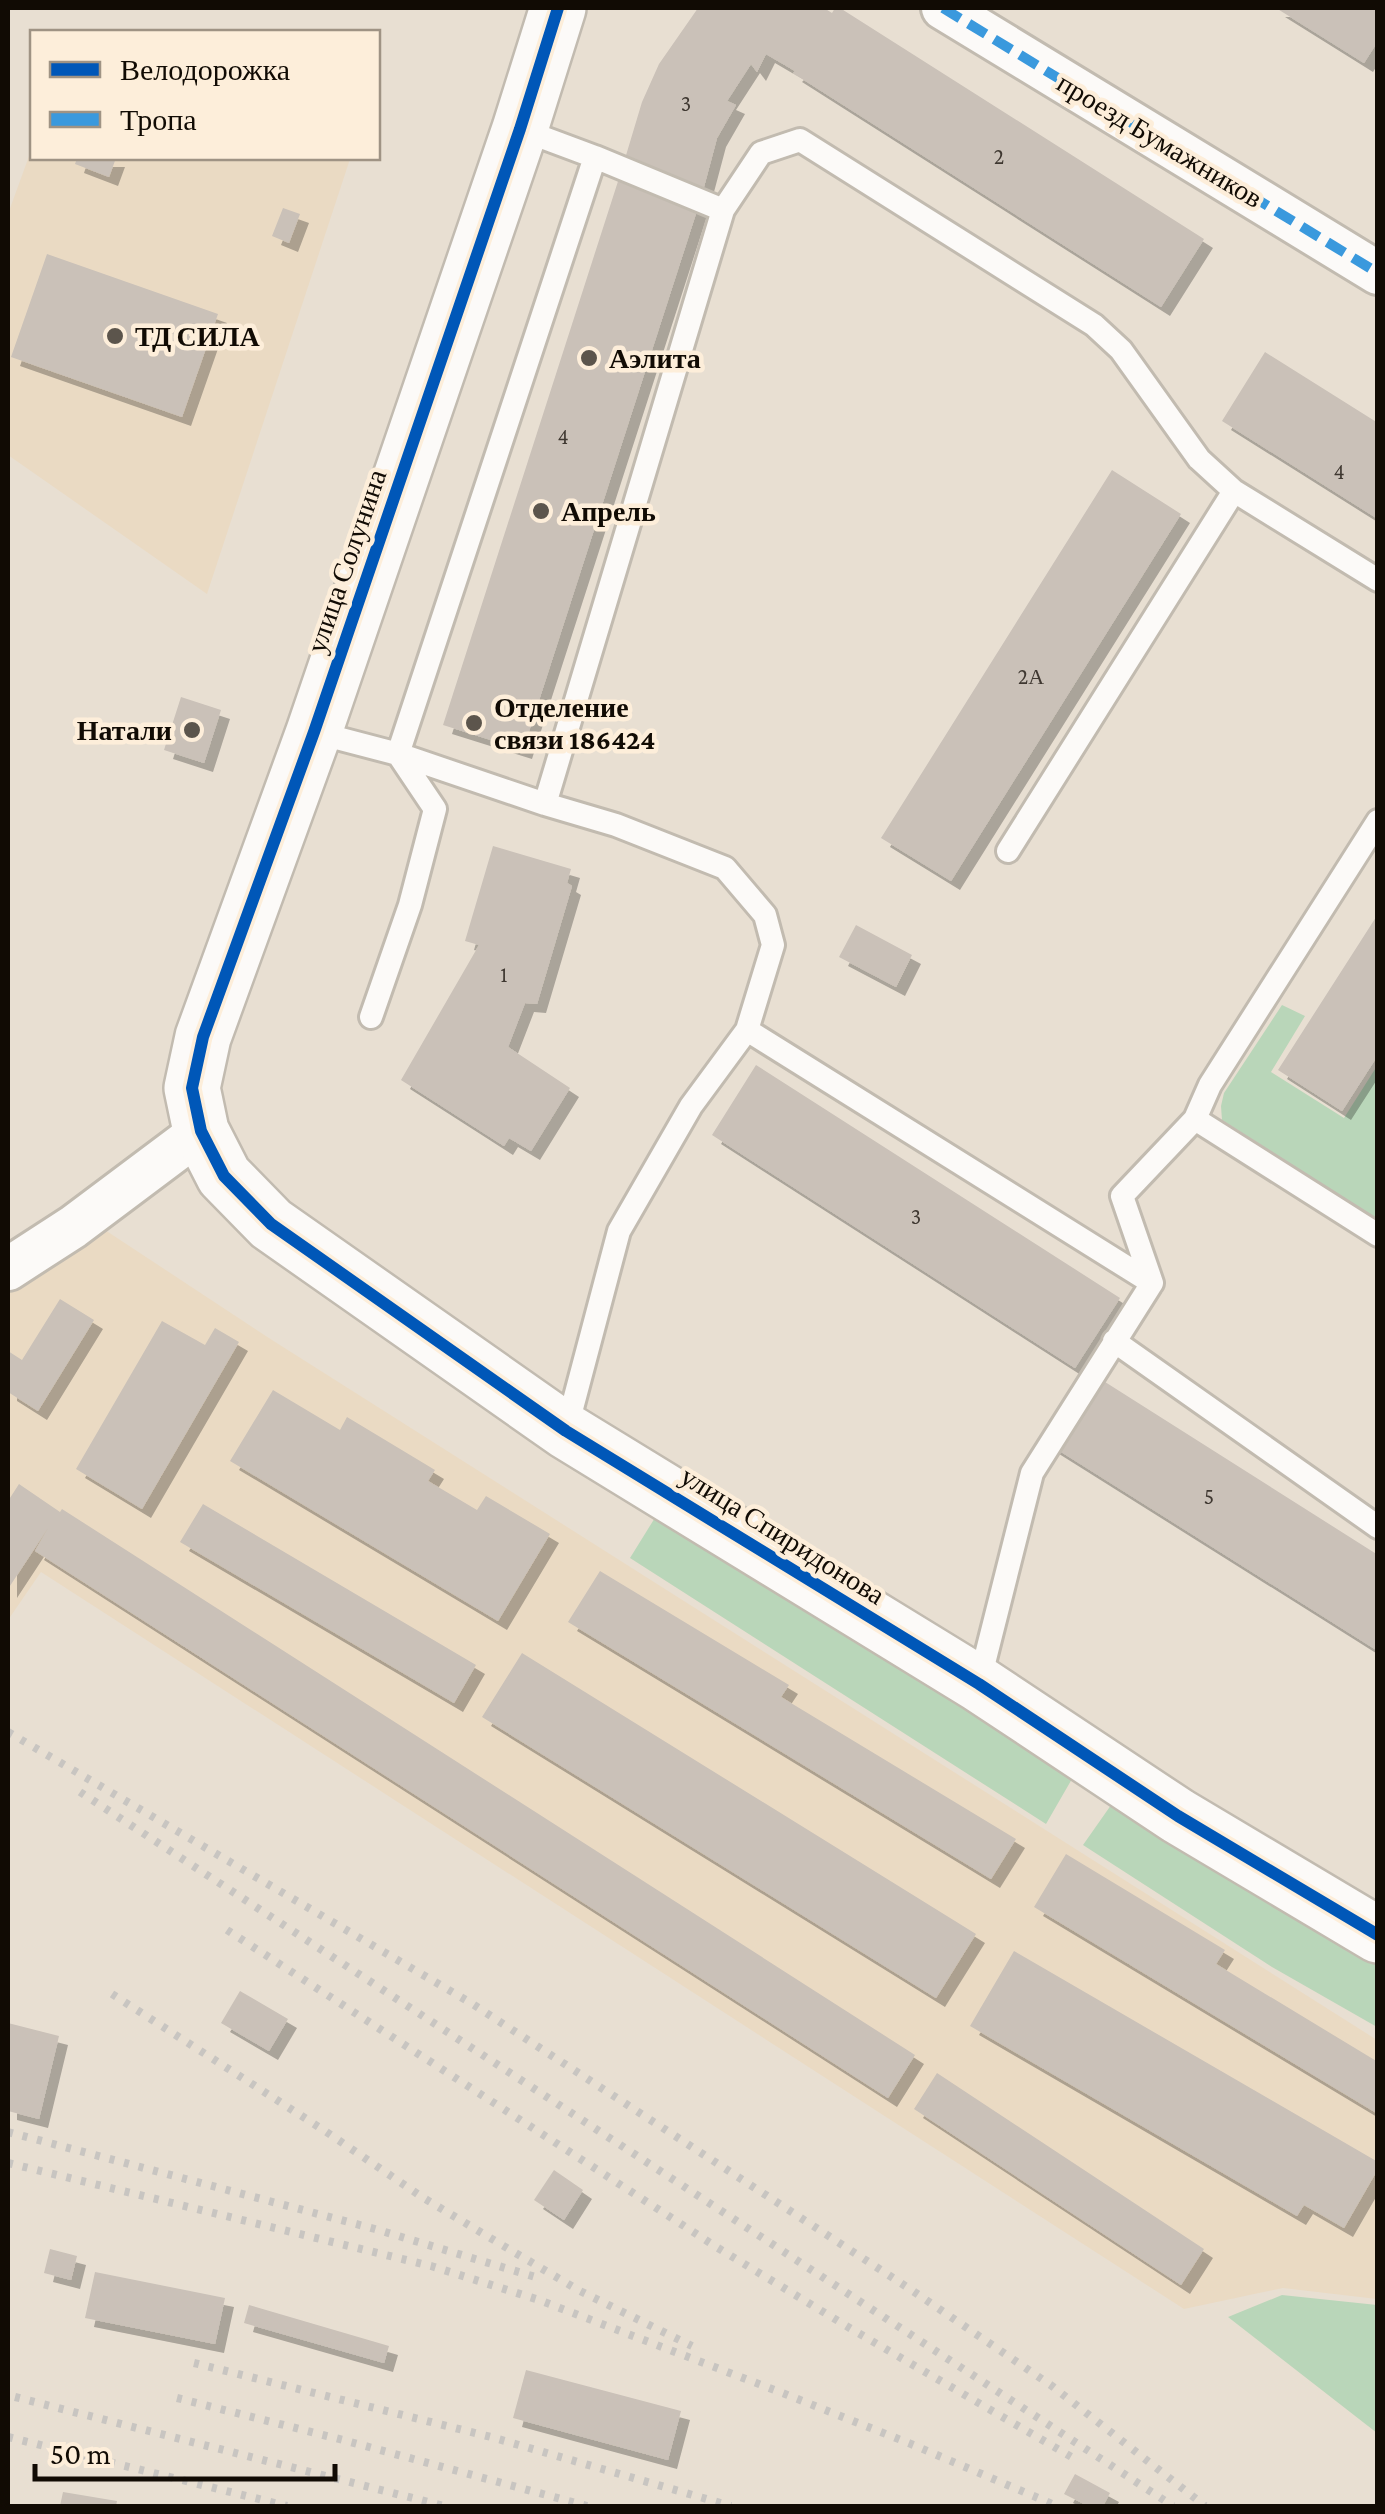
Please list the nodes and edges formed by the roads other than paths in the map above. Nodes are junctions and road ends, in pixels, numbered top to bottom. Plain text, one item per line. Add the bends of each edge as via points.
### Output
1 (558, 8) edge
2 (943, 8) edge
3 (520, 129) junction
4 (595, 157) junction
5 (723, 210) junction
6 (1378, 274) edge
7 (1234, 490) junction
8 (1378, 580) edge
9 (314, 732) junction
10 (398, 754) junction
11 (544, 804) junction
12 (1378, 820) edge
13 (1008, 850) dead end
14 (370, 1017) dead end
15 (747, 1030) junction
16 (1195, 1120) junction
17 (201, 1131) junction
18 (1378, 1235) edge
19 (8, 1269) edge
20 (1152, 1283) junction
21 (1114, 1341) junction
22 (566, 1431) junction
23 (1378, 1527) edge
24 (979, 1684) junction
25 (1378, 1935) edge

1 - 3 street, улица Солунина
2 - 6 street, проезд Бумажников
3 - 4 lane
3 - 9 street, улица Солунина
4 - 5 lane
4 - 10 lane
5 - 7 lane via 761,153 800,140 1094,325 1121,350 1199,458
5 - 11 lane
7 - 8 lane
7 - 13 lane
9 - 10 lane
9 - 17 street, улица Солунина via 203,1037 192,1088
10 - 11 lane
10 - 14 lane via 435,809
11 - 15 lane via 724,868 765,914 772,945
12 - 16 lane via 1210,1085
15 - 20 lane
15 - 22 lane via 691,1106 620,1231
16 - 18 lane
16 - 20 lane via 1122,1196
17 - 19 street
17 - 22 street, улица Спиридонова via 224,1176 271,1224
20 - 21 lane
21 - 23 lane
21 - 24 lane via 1032,1473
22 - 24 street, улица Спиридонова
24 - 25 street, улица Спиридонова via 1178,1816

